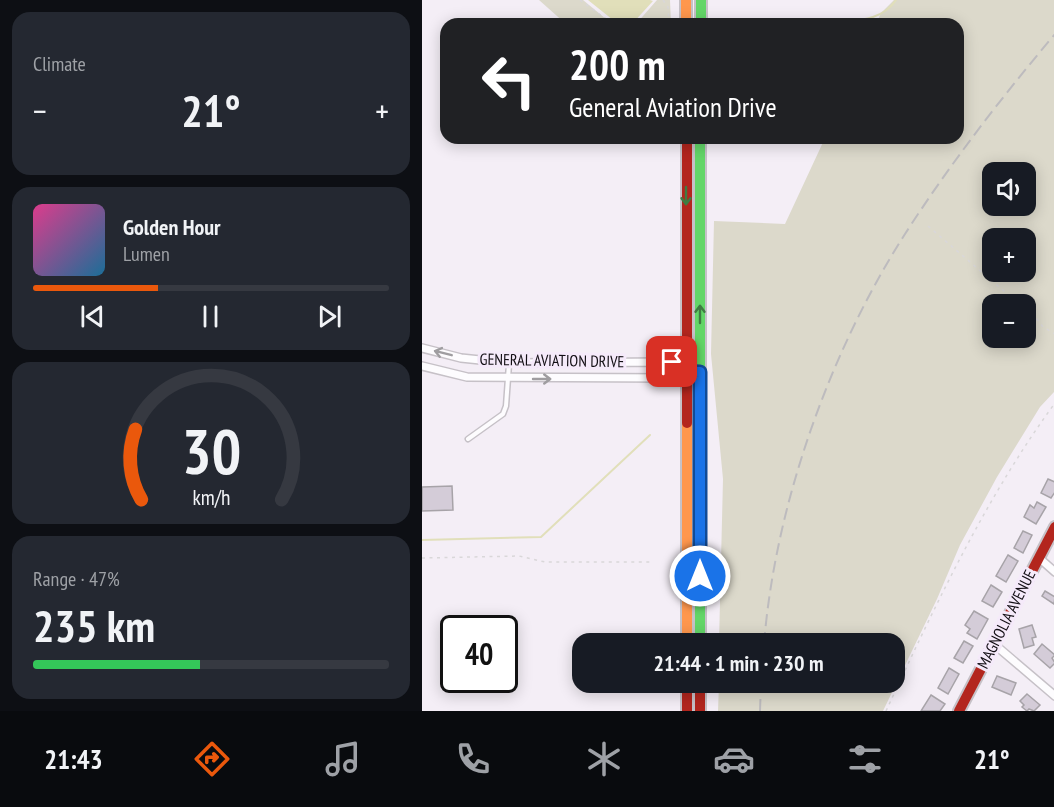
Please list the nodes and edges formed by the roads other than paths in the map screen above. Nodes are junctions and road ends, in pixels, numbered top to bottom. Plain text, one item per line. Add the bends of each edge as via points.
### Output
1 (686, 0) edge
2 (701, 0) edge
3 (686, 18) edge
4 (701, 18) edge
5 (686, 144) edge
6 (700, 144) edge
7 (422, 348) edge
8 (590, 362) junction
9 (509, 363) junction
10 (422, 366) edge
11 (683, 372) junction
12 (700, 372) junction
13 (508, 378) junction
14 (590, 379) junction
15 (468, 439) dead end
16 (1055, 527) edge
17 (1038, 557) junction
18 (1055, 572) edge
19 (687, 633) edge
20 (700, 633) edge
21 (994, 644) junction
22 (687, 693) edge
23 (700, 693) edge
24 (1055, 696) edge
25 (687, 711) edge
26 (700, 711) edge
27 (959, 711) edge

1 - 3 street
2 - 4 street
5 -> 11 street
12 -> 6 street
9 -> 7 street, GENERAL AVIATION DRIVE via 461,358
8 - 9 street, GENERAL AVIATION DRIVE
8 - 11 street, GENERAL AVIATION DRIVE via 672,362
8 - 14 street
9 - 13 lane
10 - 13 street, GENERAL AVIATION DRIVE via 467,377
11 - 12 street, GENERAL AVIATION DRIVE
11 - 14 street, GENERAL AVIATION DRIVE via 672,378
11 - 19 street
12 - 20 street
13 -> 14 street, GENERAL AVIATION DRIVE
13 - 15 lane via 503,414
16 - 17 street, MAGNOLIA AVENUE
17 - 18 street
17 - 21 street, MAGNOLIA AVENUE
21 - 24 street
21 - 27 street, MAGNOLIA AVENUE
22 - 25 street
23 - 26 street

